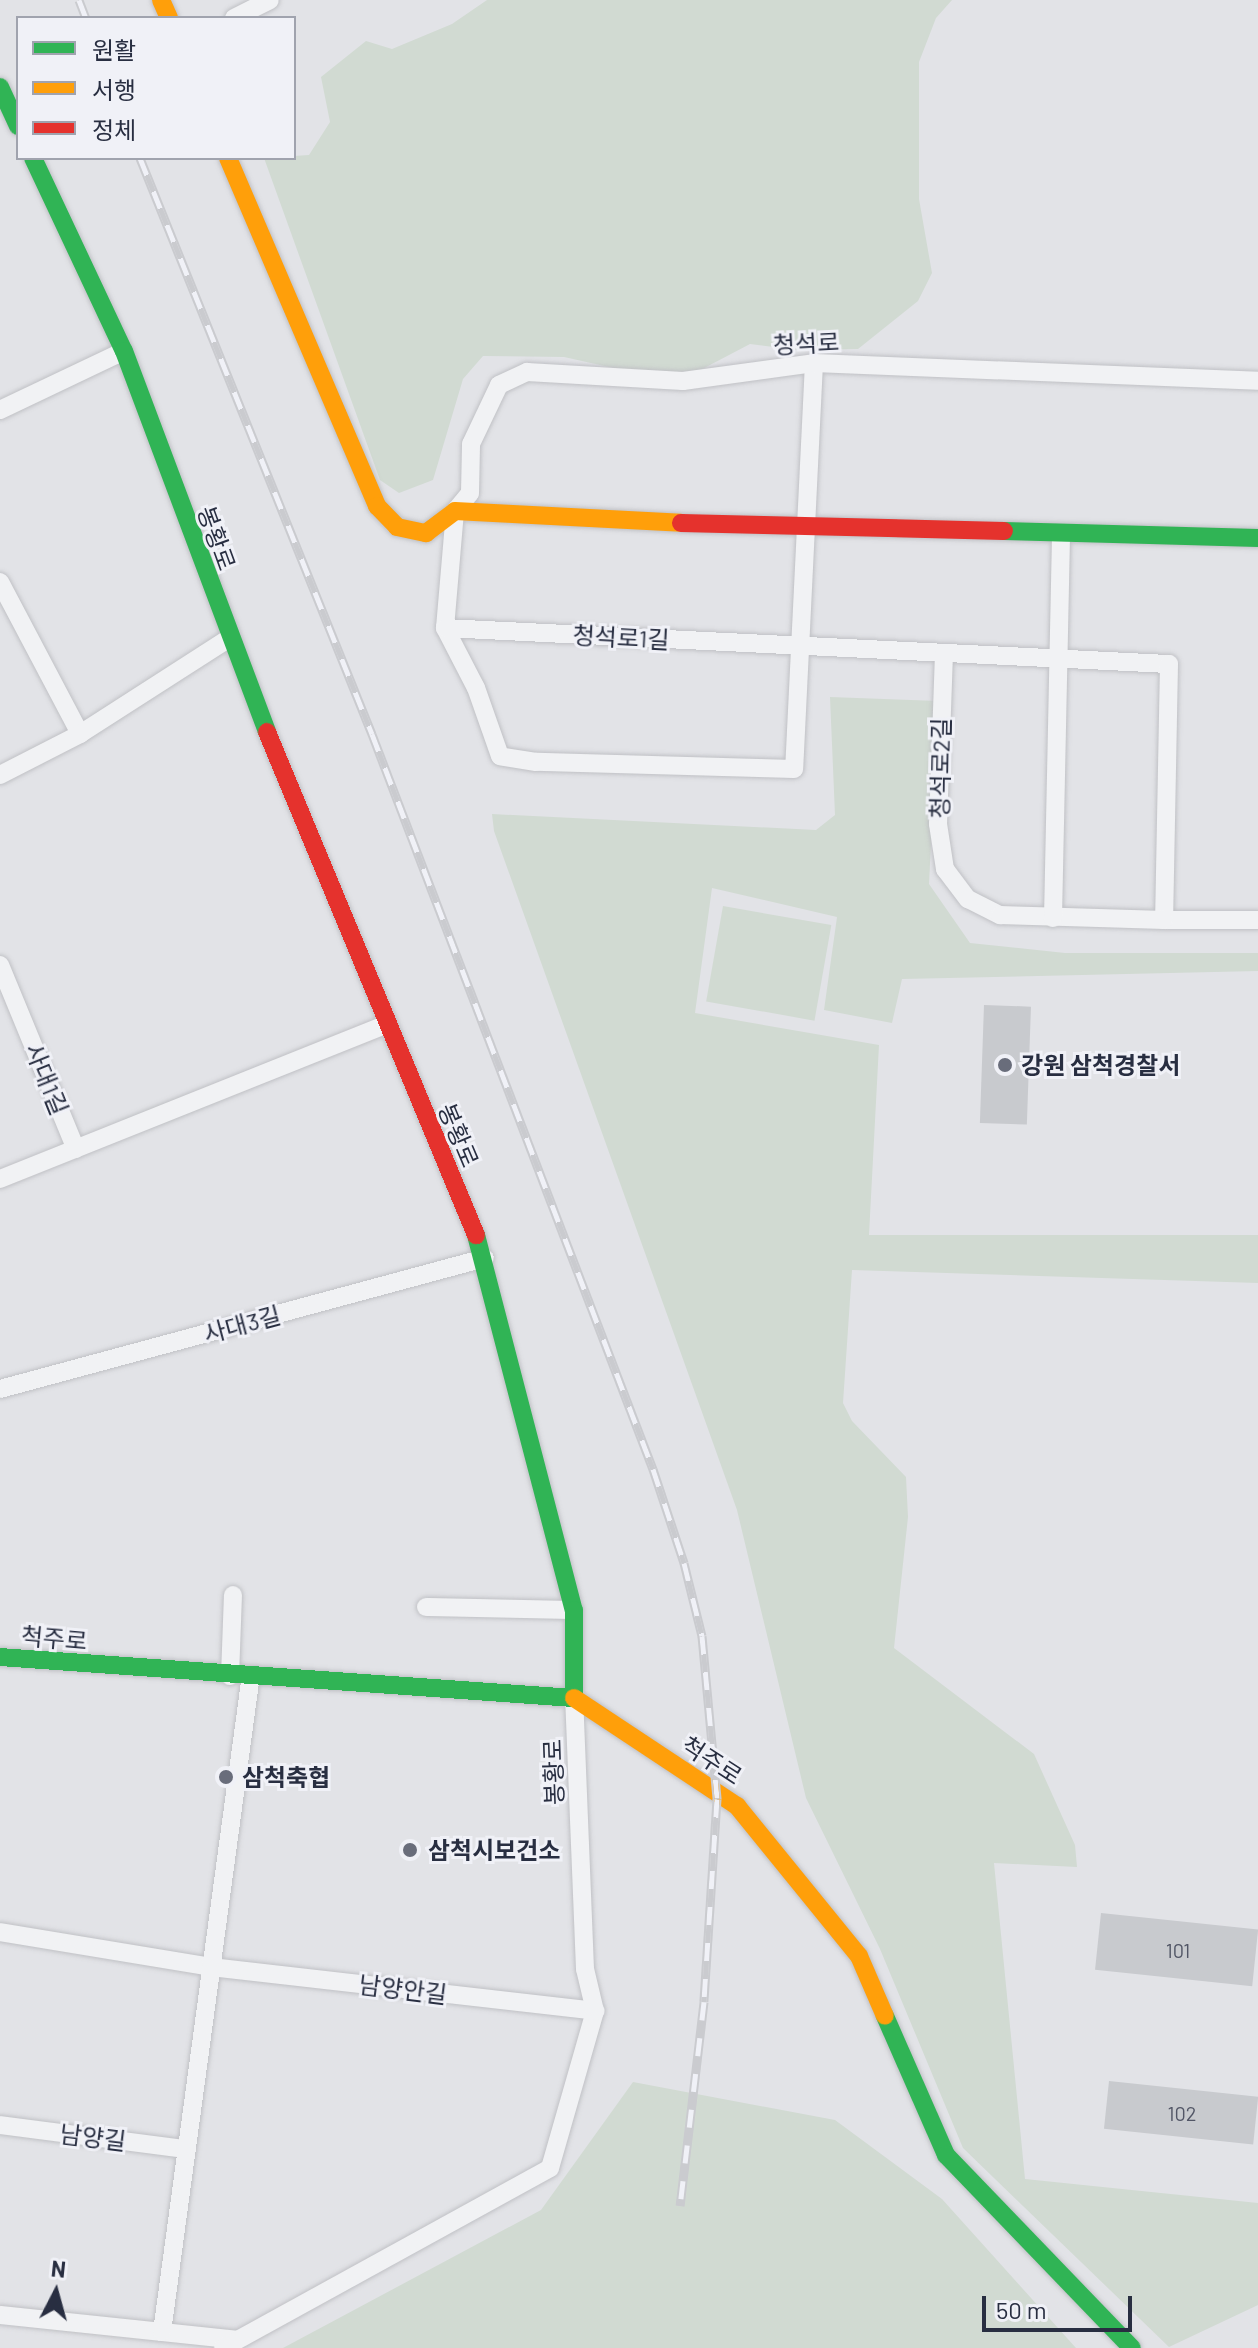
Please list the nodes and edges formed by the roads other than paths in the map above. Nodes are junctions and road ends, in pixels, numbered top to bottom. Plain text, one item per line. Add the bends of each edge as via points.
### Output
1 (270, 0) edge
2 (238, 16) edge
3 (0, 87) edge
4 (16, 122) edge
5 (34, 160) edge
6 (229, 160) edge
7 (124, 351) junction
8 (814, 363) junction
9 (1258, 381) edge
10 (0, 410) edge
11 (455, 511) junction
12 (804, 527) junction
13 (1061, 535) junction
14 (1258, 538) edge
15 (0, 582) edge
16 (445, 628) junction
17 (228, 639) junction
18 (797, 646) junction
19 (944, 653) junction
20 (1056, 658) junction
21 (80, 734) junction
22 (0, 775) edge
23 (1053, 918) junction
24 (1164, 920) junction
25 (1258, 920) edge
26 (0, 965) edge
27 (387, 1024) junction
28 (76, 1149) junction
29 (0, 1179) edge
30 (485, 1258) junction
31 (0, 1389) edge
32 (233, 1595) dead end
33 (426, 1607) dead end
34 (574, 1610) junction
35 (0, 1657) edge
36 (251, 1675) junction
37 (230, 1676) junction
38 (574, 1698) junction
39 (0, 1932) edge
40 (211, 1967) junction
41 (595, 2011) junction
42 (0, 2125) edge
43 (186, 2149) junction
44 (0, 2315) edge
45 (162, 2332) junction
46 (230, 2344) edge
47 (1132, 2348) edge

1 - 2 street
3 - 4 street
5 - 7 street, 봉황로
6 - 11 street via 377,506 397,527 426,533
7 - 10 street
7 - 17 street, 봉황로
8 - 9 street, 청석로
8 - 11 street, 청석로 via 683,381 527,372 499,385 485,405 471,444 470,493
8 - 12 street
11 - 12 street via 533,519
11 - 16 street, 청석로
12 - 13 street
12 - 18 street
13 - 14 street
13 - 20 street
15 - 21 street
16 - 18 street, 청석로1길
16 - 18 street via 476,688 500,756 536,762 794,769
17 - 21 street
17 - 27 street, 봉황로
18 - 19 street, 청석로1길
19 - 20 street
19 - 23 street, 청석로2길 via 938,824 945,869 968,899 1000,915
20 - 23 street
20 - 24 street via 1169,664
21 - 22 street
23 - 24 street, 청석로2길
24 - 25 street, 청석로2길
26 - 28 street, 사대1길
27 - 28 street
27 - 30 street, 봉황로
28 - 29 street
30 - 31 street, 사대3길
30 - 34 street, 봉황로
32 - 37 street
33 - 34 street
34 - 38 street, 봉황로
35 - 37 street, 척주로
36 - 37 street, 척주로
36 - 38 street, 척주로
36 - 40 street
38 - 41 street, 봉황로 via 585,1969
38 - 47 street, 척주로 via 737,1806 859,1956 946,2155
39 - 40 street, 남양안길
40 - 41 street, 남양안길
40 - 43 street
41 - 46 street, 봉황로 via 550,2168
42 - 43 street, 남양길
43 - 45 street
44 - 45 street
45 - 46 street

